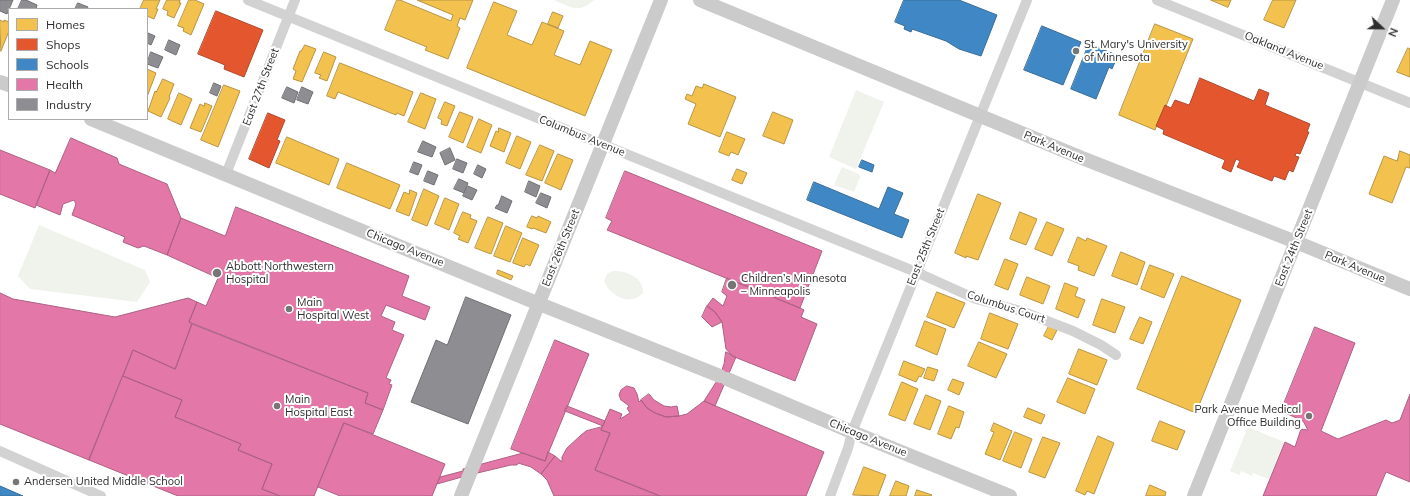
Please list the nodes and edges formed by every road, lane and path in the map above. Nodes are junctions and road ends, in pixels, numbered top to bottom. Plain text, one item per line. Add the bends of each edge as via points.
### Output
1 (248, 0) edge
2 (296, 0) edge
3 (661, 0) edge
4 (700, 0) edge
5 (1027, 0) edge
6 (1157, 0) edge
7 (1393, 0) edge
8 (288, 17) junction
9 (1360, 82) junction
10 (1410, 103) edge
11 (980, 116) junction
12 (93, 120) edge
13 (604, 145) junction
14 (226, 174) junction
15 (1296, 242) junction
16 (916, 272) junction
17 (1410, 289) edge
18 (539, 303) junction
19 (1116, 355) dead end
20 (852, 432) junction
21 (0, 451) edge
22 (101, 496) edge
23 (462, 496) edge
24 (830, 496) edge
25 (1010, 496) edge
26 (1194, 496) edge

1 - 8 street, Columbus Avenue
2 - 8 street, East 27th Street
3 - 13 street, East 26th Street
4 - 11 street, Park Avenue
5 - 11 street, East 25th Street
6 - 9 street, Oakland Avenue
7 - 9 street, East 24th Street
8 - 13 street, Columbus Avenue
8 - 14 street, East 27th Street
9 - 10 street, Oakland Avenue
9 - 15 street, East 24th Street
11 - 15 street, Park Avenue
11 - 16 street, East 25th Street
12 - 14 street, Chicago Avenue
13 - 16 street, Columbus Avenue
13 - 18 street, East 26th Street
14 - 18 street, Chicago Avenue
15 - 17 street, Park Avenue
15 - 26 street, East 24th Street
16 - 19 street, Columbus Court via 976,299 1021,310 1073,331
16 - 20 street, East 25th Street
18 - 20 street, Chicago Avenue
18 - 23 street, East 26th Street
20 - 24 street, East 25th Street
20 - 25 street, Chicago Avenue
21 - 22 street

